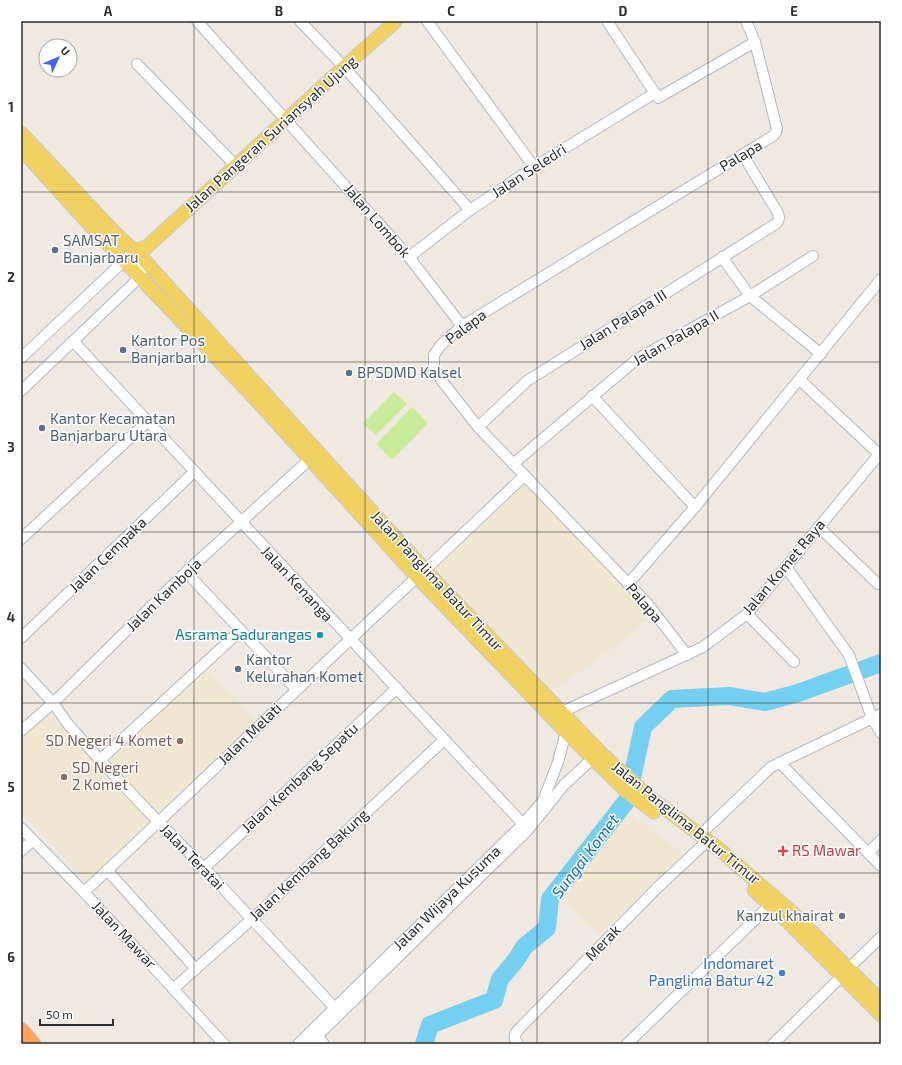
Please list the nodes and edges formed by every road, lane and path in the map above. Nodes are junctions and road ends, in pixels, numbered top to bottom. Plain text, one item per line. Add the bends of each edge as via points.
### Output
1 (197, 21) edge
2 (300, 21) edge
3 (396, 21) edge
4 (426, 21) edge
5 (607, 21) edge
6 (746, 21) edge
7 (755, 42) junction
8 (137, 64) dead end
9 (344, 67) junction
10 (656, 95) junction
11 (287, 119) junction
12 (21, 133) edge
13 (21, 149) edge
14 (742, 155) junction
15 (236, 166) junction
16 (534, 167) junction
17 (470, 210) junction
18 (93, 219) junction
19 (137, 255) junction
20 (409, 256) junction
21 (813, 256) dead end
22 (722, 257) junction
23 (140, 277) junction
24 (881, 279) edge
25 (750, 296) junction
26 (462, 326) junction
27 (73, 341) junction
28 (821, 354) junction
29 (223, 356) junction
30 (21, 358) edge
31 (800, 380) junction
32 (251, 387) junction
33 (21, 390) edge
34 (592, 396) junction
35 (147, 422) junction
36 (478, 427) junction
37 (880, 453) edge
38 (309, 460) junction
39 (513, 464) junction
40 (194, 472) junction
41 (524, 476) junction
42 (335, 480) junction
43 (695, 507) junction
44 (240, 522) junction
45 (818, 527) junction
46 (21, 539) edge
47 (786, 567) junction
48 (186, 572) junction
49 (421, 573) junction
50 (628, 584) junction
51 (878, 584) dead end
52 (747, 614) junction
53 (241, 630) junction
54 (21, 638) edge
55 (349, 640) junction
56 (687, 655) junction
57 (794, 662) dead end
58 (21, 668) edge
59 (397, 688) junction
60 (296, 689) junction
61 (53, 702) junction
62 (562, 712) junction
63 (876, 716) edge
64 (21, 732) edge
65 (566, 732) junction
66 (881, 733) edge
67 (444, 740) junction
68 (593, 758) junction
69 (100, 760) junction
70 (780, 763) junction
71 (159, 822) junction
72 (524, 824) junction
73 (22, 830) edge
74 (33, 840) junction
75 (881, 840) edge
76 (701, 841) junction
77 (21, 851) edge
78 (868, 853) junction
79 (881, 866) edge
80 (204, 868) junction
81 (107, 870) junction
82 (84, 892) junction
83 (770, 905) junction
84 (252, 919) junction
85 (425, 925) junction
86 (881, 937) edge
87 (196, 969) junction
88 (846, 972) junction
89 (173, 989) junction
90 (881, 1001) edge
91 (335, 1008) junction
92 (881, 1015) edge
93 (21, 1030) edge
94 (317, 1036) junction
95 (33, 1044) edge
96 (224, 1044) edge
97 (298, 1044) edge
98 (309, 1044) edge
99 (324, 1044) edge
100 (518, 1044) edge
101 (627, 1044) edge
102 (773, 1044) edge

1 - 11 street, Jalan Lombok
2 - 9 street
3 - 9 main road, Jalan Pangeran Suriansyah Ujung
4 - 16 street
5 - 10 street
6 - 7 street
7 - 10 street, Jalan Seledri
7 - 14 street, Palapa via 777,129 773,136
8 - 15 street
9 - 11 main road, Jalan Pangeran Suriansyah Ujung
9 - 17 street
10 - 16 street, Jalan Seledri
11 - 15 main road, Jalan Pangeran Suriansyah Ujung
11 - 20 street, Jalan Lombok
12 - 18 main road, Jalan Panglima Batur Timur
13 - 18 main road, Jalan Panglima Batur Timur
14 - 22 street, Jalan Palapa III via 779,218 777,223
14 - 26 street, Palapa
15 - 19 main road, Jalan Pangeran Suriansyah Ujung
16 - 17 street, Jalan Seledri
17 - 20 street, Jalan Seledri
18 - 19 main road, Jalan Panglima Batur Timur
19 - 23 main road, Jalan Panglima Batur Timur
19 - 23 street
19 - 29 main road, Jalan Panglima Batur Timur
19 - 30 street
20 - 26 street, Jalan Lombok
21 - 25 street, Jalan Palapa II
22 - 25 street
22 - 36 street, Jalan Palapa III via 527,381
23 - 27 street
23 - 29 main road, Jalan Panglima Batur Timur
24 - 28 street
25 - 28 street
25 - 34 street, Jalan Palapa II via 637,359
26 - 36 street, Palapa via 434,355 434,368
27 - 33 street
27 - 35 street, Jalan Kenanga
28 - 31 street
29 - 32 main road, Jalan Panglima Batur Timur
31 - 37 street
31 - 43 street
32 - 38 main road, Jalan Panglima Batur Timur
32 - 42 main road, Jalan Panglima Batur Timur
34 - 39 street, Jalan Palapa II
34 - 43 street
35 - 40 street, Jalan Kenanga
35 - 46 street
36 - 39 street, Palapa
37 - 45 street, Jalan Komet Raya
38 - 42 main road, Jalan Panglima Batur Timur
38 - 44 street, Jalan Kamboja
39 - 41 street, Palapa
40 - 44 street, Jalan Kenanga
40 - 54 street, Jalan Cempaka
41 - 49 street, Jalan Melati
41 - 50 street, Palapa
42 - 49 main road, Jalan Panglima Batur Timur
43 - 50 street
44 - 48 street, Jalan Kamboja
44 - 55 street, Jalan Kenanga
45 - 47 street, Jalan Komet Raya
45 - 51 street
47 - 52 street, Jalan Komet Raya
47 - 63 street via 848,655
48 - 53 street
48 - 61 street, Jalan Kamboja
49 - 55 street, Jalan Melati
49 - 62 main road, Jalan Panglima Batur Timur
49 - 65 main road, Jalan Panglima Batur Timur
50 - 56 street, Palapa via 647,603
52 - 56 street, Jalan Komet Raya via 703,647
52 - 57 street
53 - 60 street
53 - 69 street
55 - 59 street, Jalan Kenanga
55 - 60 street, Jalan Melati
56 - 62 street, Jalan Komet Raya
58 - 61 street, Jalan Teratai
59 - 67 street, Jalan Kenanga
59 - 80 street, Jalan Kembang Sepatu
60 - 71 street, Jalan Melati
61 - 64 street, Jalan Kamboja
61 - 69 street, Jalan Teratai via 67,723
62 - 76 main road, Jalan Panglima Batur Timur via 627,777
63 - 66 street
63 - 70 street
65 - 68 main road, Jalan Panglima Batur Timur
65 - 72 street, Jalan Wijaya Kusuma via 556,770 543,801
67 - 72 street, Jalan Kenanga
67 - 84 street, Jalan Kembang Bakung
68 - 76 main road, Jalan Panglima Batur Timur via 625,790 662,818
68 - 85 street, Jalan Wijaya Kusuma via 564,785 528,830
69 - 71 street, Jalan Teratai
70 - 76 street via 771,767
70 - 78 street
71 - 80 street, Jalan Teratai
71 - 81 street, Jalan Melati
72 - 85 street, Jalan Wijaya Kusuma
73 - 74 street, Jalan Mawar
74 - 77 street
74 - 82 street, Jalan Mawar
75 - 78 street
76 - 83 main road, Jalan Panglima Batur Timur
76 - 88 main road, Jalan Panglima Batur Timur via 719,849 763,886 795,915
76 - 100 street, Merak via 518,1030 514,1038
78 - 79 street
80 - 84 street, Jalan Teratai
81 - 82 street, Jalan Melati
81 - 87 street
82 - 89 street, Jalan Mawar
83 - 88 main road, Jalan Panglima Batur Timur
83 - 101 street
84 - 87 street, Jalan Kembang Bakung
84 - 91 street, Jalan Teratai
85 - 91 street, Jalan Wijaya Kusuma
85 - 94 street, Jalan Wijaya Kusuma
86 - 88 street
87 - 89 street, Jalan Kembang Bakung
88 - 90 main road, Jalan Panglima Batur Timur
88 - 92 main road, Jalan Panglima Batur Timur
88 - 102 street
89 - 96 street, Jalan Mawar
91 - 97 street, Jalan Wijaya Kusuma
93 - 95 highway
94 - 98 street, Jalan Wijaya Kusuma
94 - 99 street

